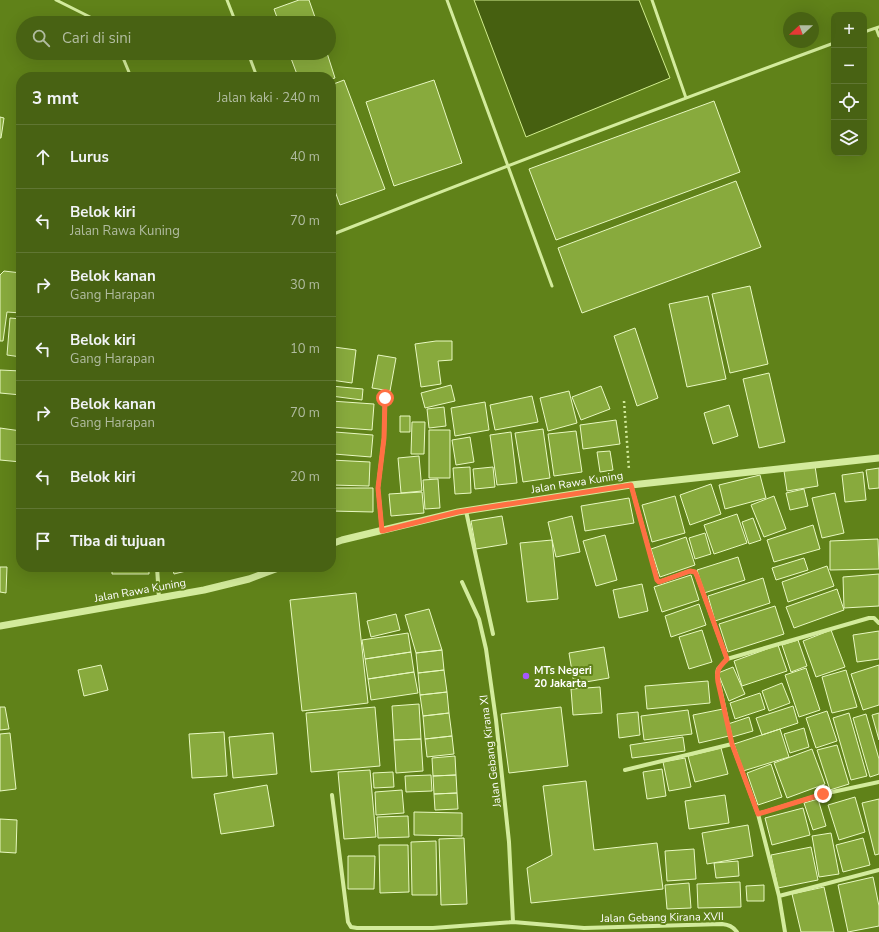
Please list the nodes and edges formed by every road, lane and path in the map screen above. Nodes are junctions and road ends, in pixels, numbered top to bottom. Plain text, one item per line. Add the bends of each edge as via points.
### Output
1 (56, 0) edge
2 (227, 0) edge
3 (447, 0) edge
4 (652, 0) edge
5 (88, 16) edge
6 (233, 16) edge
7 (878, 27) edge
8 (867, 31) edge
9 (879, 36) edge
10 (831, 44) edge
11 (124, 60) edge
12 (251, 60) edge
13 (130, 72) edge
14 (255, 72) edge
15 (686, 98) junction
16 (508, 166) junction
17 (336, 232) edge
18 (552, 286) dead end
19 (385, 398) dead end
20 (624, 401) dead end
21 (879, 458) edge
22 (631, 485) junction
23 (466, 511) junction
24 (382, 531) junction
25 (336, 542) edge
26 (158, 572) edge
27 (268, 572) edge
28 (462, 582) dead end
29 (159, 598) junction
30 (879, 623) edge
31 (0, 626) edge
32 (493, 634) dead end
33 (727, 659) junction
34 (732, 744) junction
35 (625, 770) dead end
36 (879, 782) edge
37 (332, 795) dead end
38 (758, 814) junction
39 (879, 870) edge
40 (779, 896) junction
41 (513, 922) junction
42 (433, 930) edge
43 (585, 930) edge
44 (737, 932) edge
45 (785, 932) edge

1 - 5 lane
2 - 6 lane
3 - 16 lane
4 - 15 lane
7 - 8 lane
7 - 9 lane
10 - 15 lane
11 - 13 lane
12 - 14 lane
15 - 16 lane
16 - 17 lane
16 - 18 lane
19 - 24 street via 384,438 378,488
20 - 22 path
21 - 22 street, Jalan Rawa Kuning
22 - 23 street, Jalan Rawa Kuning
22 - 33 street via 657,580 659,582 690,571 695,572
23 - 24 street, Jalan Rawa Kuning
23 - 32 street
24 - 25 street, Jalan Rawa Kuning
26 - 29 street
27 - 29 street, Jalan Rawa Kuning via 204,590
28 - 41 street, Jalan Gebang Kirana XI via 479,619 487,657 509,842
29 - 31 street, Jalan Rawa Kuning
30 - 33 street via 874,618 869,618
33 - 34 street via 717,674
34 - 35 street
34 - 38 street
36 - 38 street via 823,794
37 - 42 street, Jalan Gebang Kirana XVII via 348,922 351,927
38 - 40 street
39 - 40 street
40 - 45 street
41 - 42 street, Jalan Gebang Kirana XVII
41 - 43 street, Jalan Gebang Kirana XVII
43 - 44 street, Jalan Gebang Kirana XVII via 722,924 729,925

